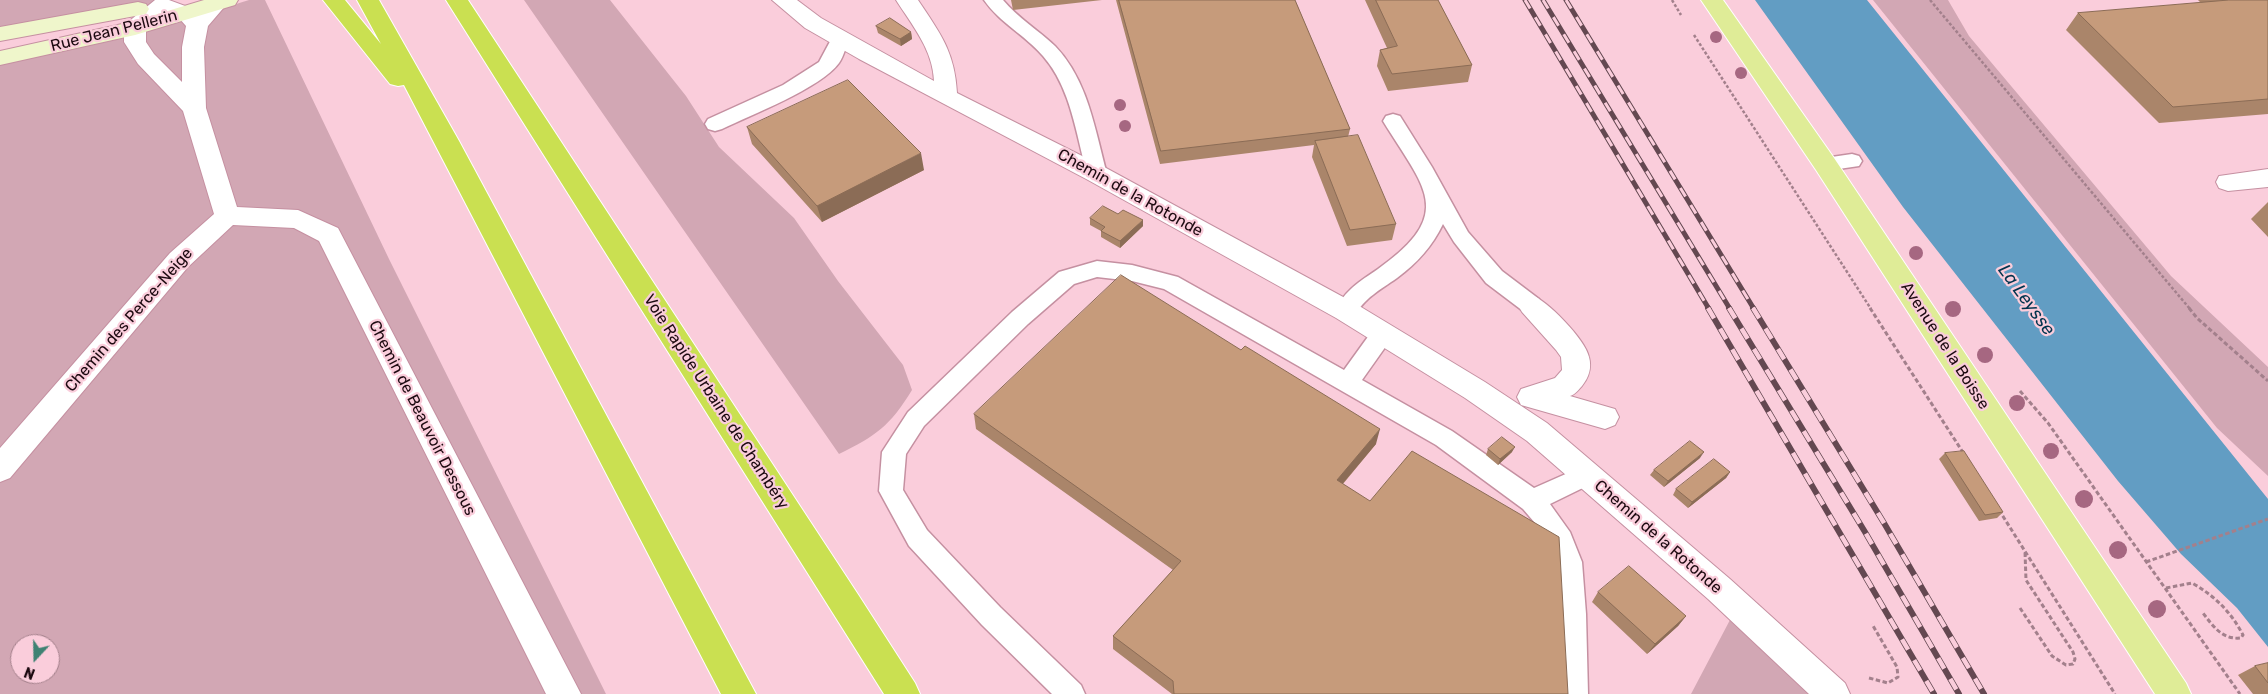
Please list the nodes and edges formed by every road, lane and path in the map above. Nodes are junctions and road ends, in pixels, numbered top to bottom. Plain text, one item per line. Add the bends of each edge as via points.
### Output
1 (334, 0) edge
2 (368, 0) edge
3 (457, 0) edge
4 (783, 0) edge
5 (907, 0) edge
6 (993, 0) edge
7 (1672, 0) edge
8 (1712, 0) edge
9 (1728, 0) edge
10 (1930, 0) edge
11 (221, 2) edge
12 (183, 11) edge
13 (1682, 16) dead end
14 (135, 28) junction
15 (1693, 33) dead end
16 (0, 34) edge
17 (840, 38) junction
18 (0, 58) edge
19 (1776, 90) junction
20 (946, 97) junction
21 (194, 108) junction
22 (1393, 121) dead end
23 (715, 124) dead end
24 (448, 141) junction
25 (1097, 174) junction
26 (2268, 178) edge
27 (2228, 182) dead end
28 (1437, 196) junction
29 (227, 216) junction
30 (1530, 305) joint
31 (1346, 311) junction
32 (1383, 333) junction
33 (2268, 381) edge
34 (1347, 383) junction
35 (1475, 390) junction
36 (1535, 398) junction
37 (1605, 417) dead end
38 (1967, 458) edge
39 (0, 468) edge
40 (1586, 475) junction
41 (1532, 502) junction
42 (1998, 509) edge
43 (2268, 519) edge
44 (2025, 551) junction
45 (2146, 562) dead end
46 (2020, 608) dead end
47 (2204, 613) dead end
48 (1872, 624) dead end
49 (1862, 671) dead end
50 (564, 694) edge
51 (739, 694) edge
52 (903, 694) edge
53 (1071, 694) edge
54 (1574, 694) edge
55 (1833, 694) edge
56 (2115, 694) edge
57 (2174, 694) edge
58 (2240, 694) edge

1 - 24 highway
2 - 24 highway
3 - 52 highway, Voie Rapide Urbaine de Chambéry
4 - 17 street, Chemin de la Rotonde
5 - 20 street via 935,43 945,71
6 - 25 lane via 1068,72
7 - 13 path
8 - 19 main road, Avenue de la Boisse
9 - 19 main road
10 - 33 path via 2196,318
11 - 12 street
12 - 14 main road, Rue Jean Pellerin
12 - 16 main road, Rue Jean Pellerin
12 - 21 street via 193,47
14 - 18 main road, Rue Jean Pellerin
14 - 21 street via 135,42 146,59
15 - 38 path
17 - 20 street, Chemin de la Rotonde
17 - 23 lane via 826,66 790,89
19 - 57 main road, Avenue de la Boisse via 1838,163
20 - 25 street, Chemin de la Rotonde
21 - 29 street
22 - 28 lane
24 - 51 highway
25 - 31 street, Chemin de la Rotonde
26 - 27 street
28 - 30 lane via 1461,237 1494,277
28 - 31 lane via 1436,216 1426,240 1403,262 1351,299
29 - 39 street, Chemin des Perce-Neige via 179,260
29 - 50 street, Chemin de Beauvoir Dessous via 298,219 329,235
30 - 36 street, Chemin de la Rotonde via 1566,342 1575,356 1576,373 1565,386
31 - 32 street, Chemin de la Rotonde
32 - 34 lane
32 - 35 street, Chemin de la Rotonde
34 - 41 lane via 1444,438
34 - 53 lane via 1170,284 1132,273 1097,270 1066,278 916,419 894,452 891,491 918,538
35 - 36 street, Chemin de la Rotonde
35 - 40 street, Chemin de la Rotonde via 1537,432
36 - 37 street, Chemin de la Rotonde
40 - 41 lane
40 - 55 street, Chemin de la Rotonde
41 - 54 lane via 1550,522 1569,562
42 - 44 path
43 - 45 path
44 - 46 path via 2026,580 2073,652 2073,664 2066,665 2052,656
44 - 56 path
47 - 58 path via 2222,634 2236,639 2243,635 2230,612 2207,591 2192,583 2166,588
48 - 49 path via 1897,667 1898,677 1886,684 1877,682

